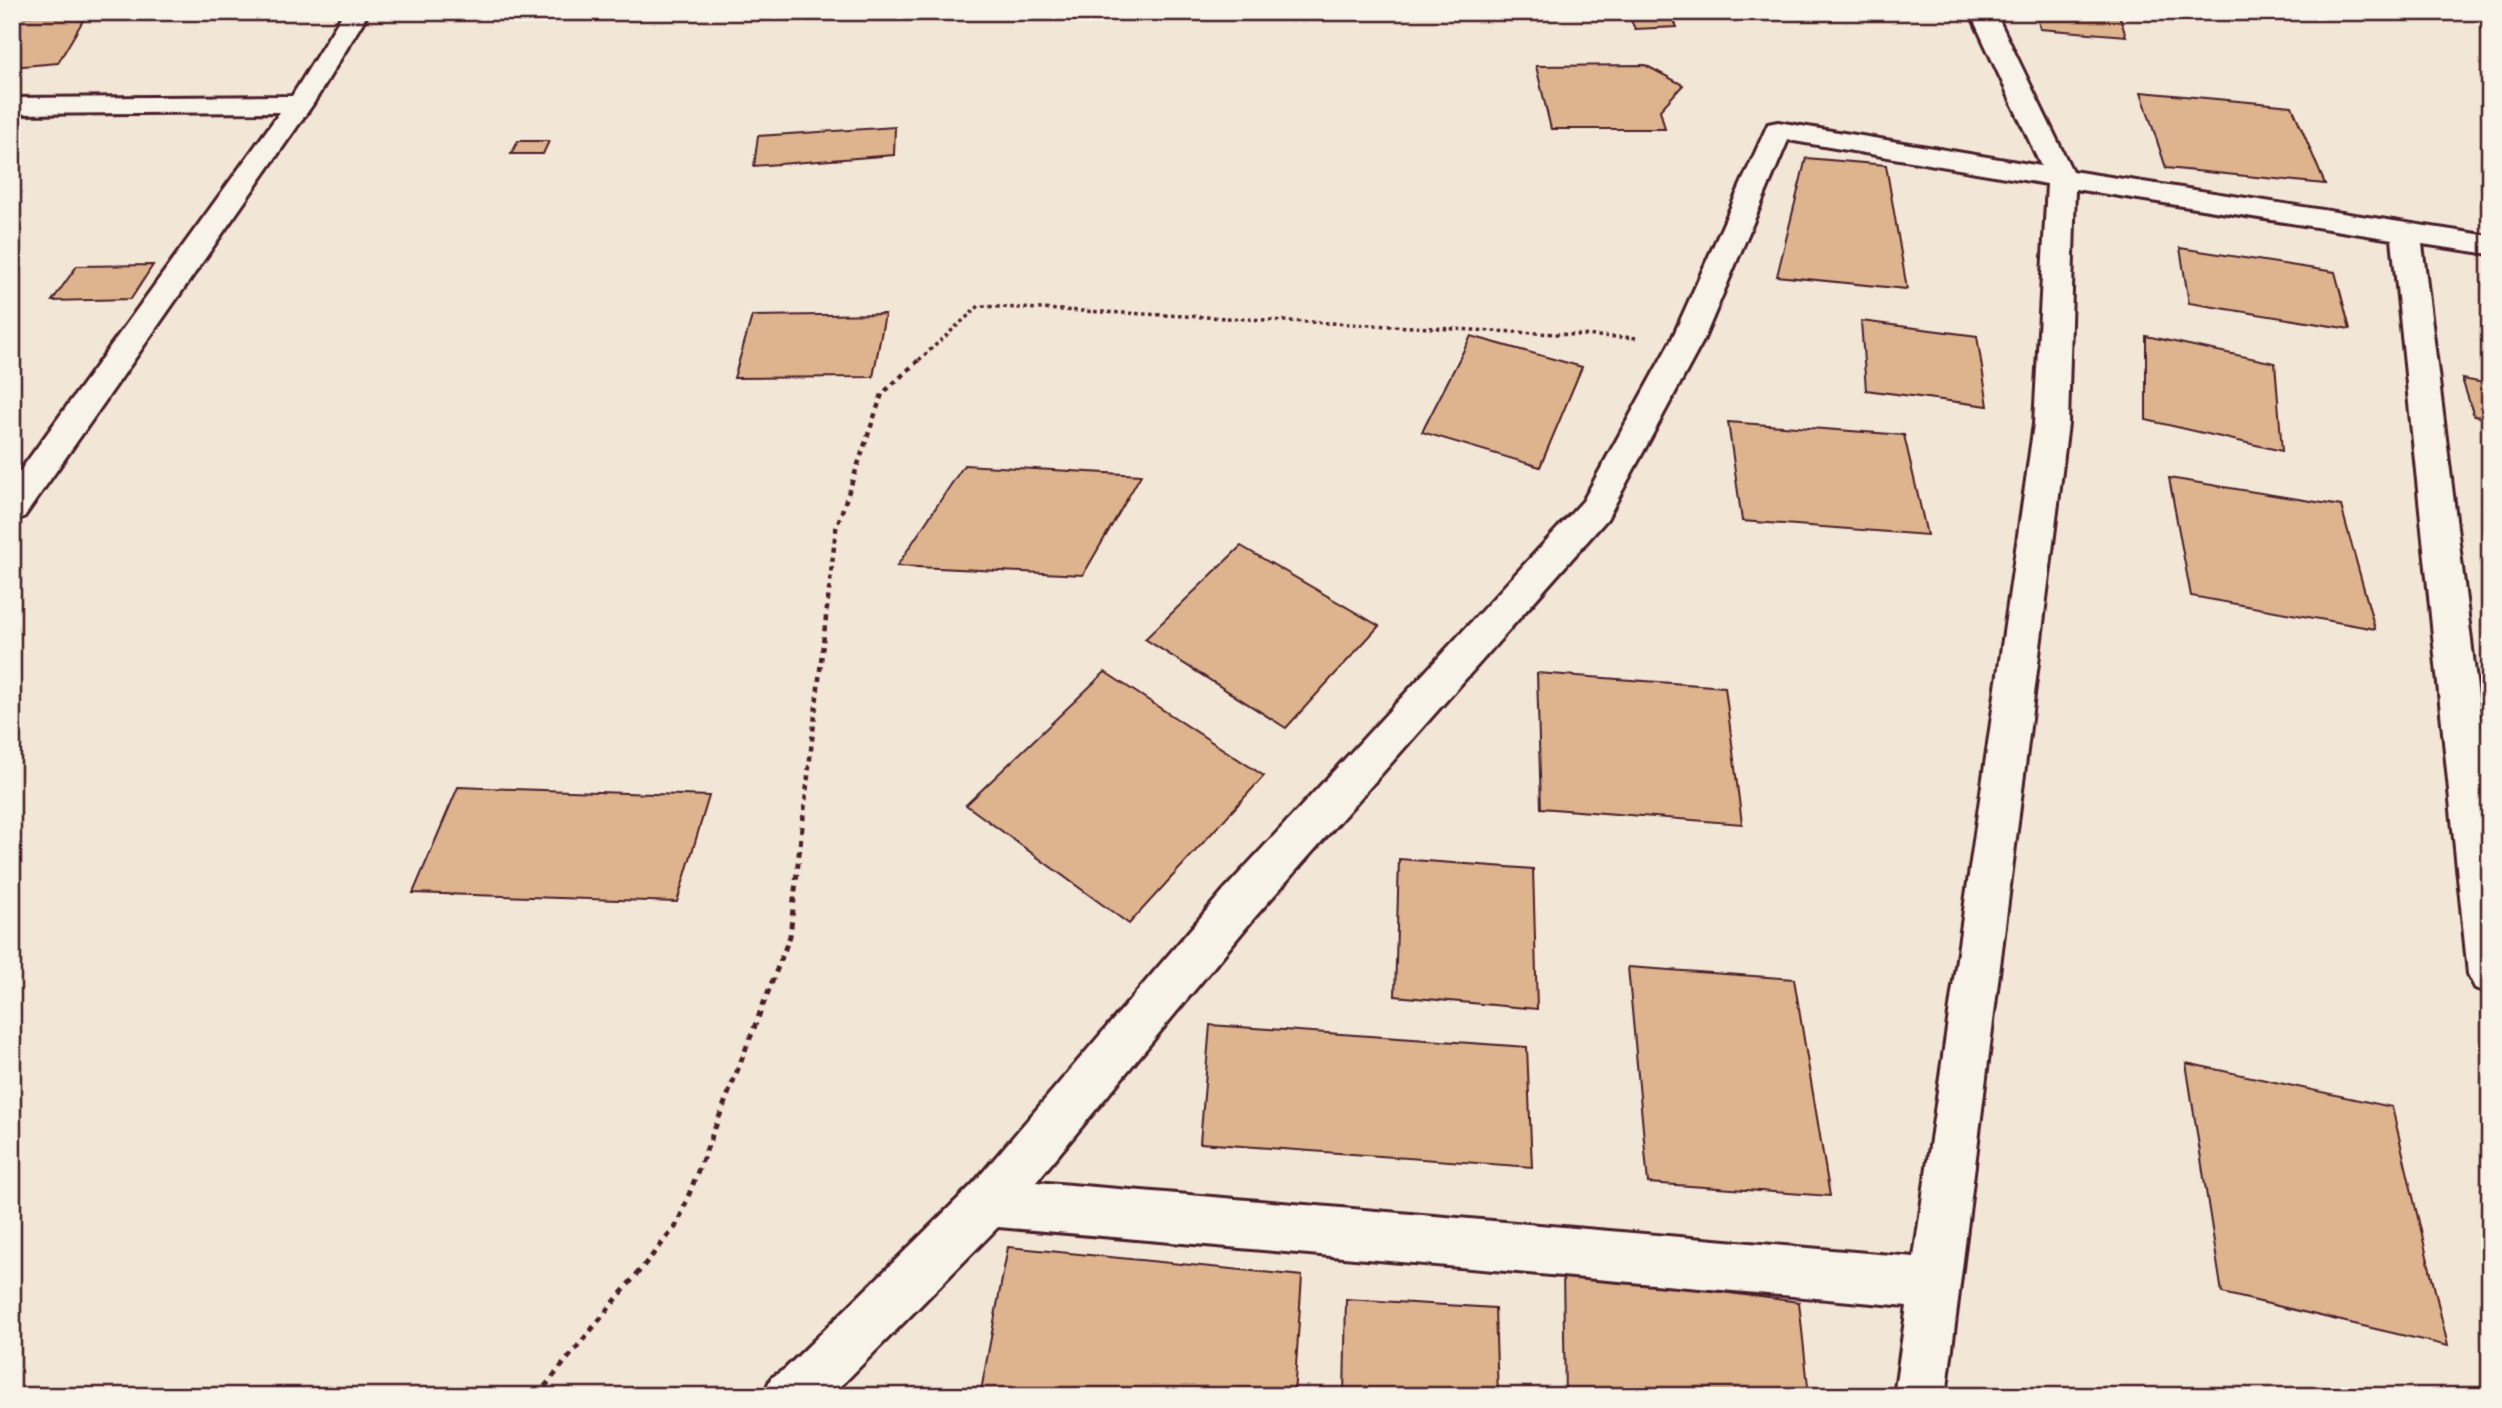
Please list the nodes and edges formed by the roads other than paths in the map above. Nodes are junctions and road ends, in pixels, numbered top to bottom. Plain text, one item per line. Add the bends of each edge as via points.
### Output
1 (357, 12) edge
2 (1982, 12) edge
3 (300, 104) junction
4 (12, 106) edge
5 (2061, 178) junction
6 (2406, 232) junction
7 (2490, 245) edge
8 (12, 508) edge
9 (2490, 974) edge
10 (989, 1202) junction
11 (1935, 1284) junction
12 (789, 1396) edge
13 (1920, 1396) edge

1 - 3 street
2 - 5 street
3 - 4 street
3 - 8 street
5 - 6 street
5 - 10 street via 1778,130 1686,341 1595,510 1239,904
5 - 11 street via 2050,424
6 - 7 street
6 - 9 street
10 - 11 street
10 - 12 street
11 - 13 street

